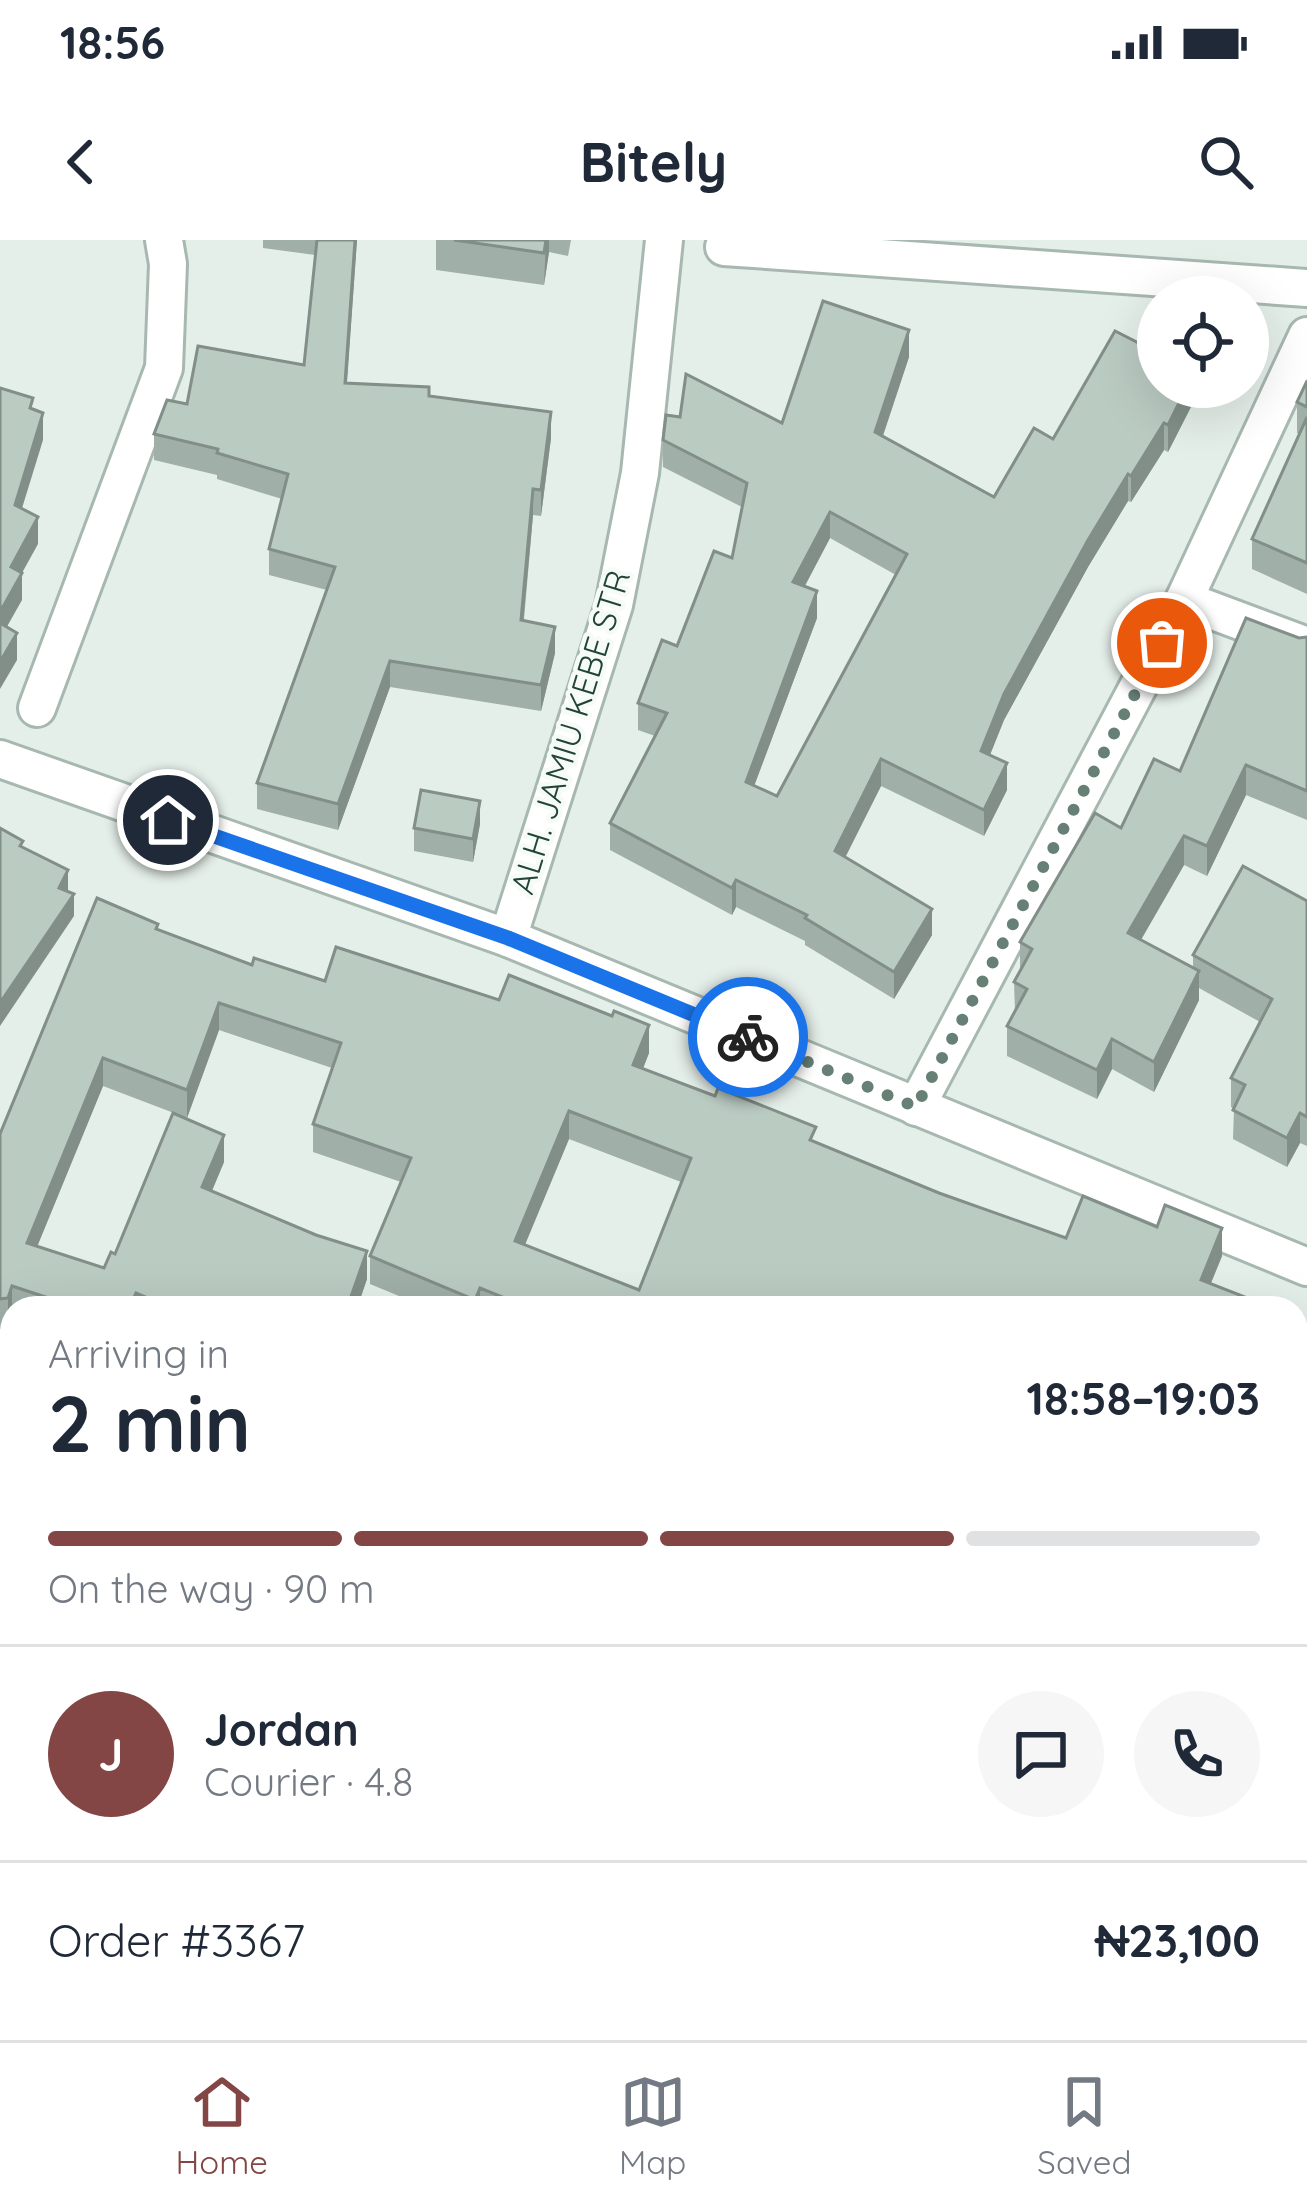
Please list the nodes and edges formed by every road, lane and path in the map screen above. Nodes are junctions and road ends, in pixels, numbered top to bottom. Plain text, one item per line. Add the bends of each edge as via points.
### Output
1 (164, 240) edge
2 (664, 240) edge
3 (724, 247) dead end
4 (1307, 288) edge
5 (1307, 336) edge
6 (1184, 600) junction
7 (1307, 646) edge
8 (37, 709) dead end
9 (0, 759) edge
10 (508, 938) junction
11 (916, 1107) junction
12 (1307, 1267) edge

1 - 8 street via 164,368
2 - 10 street, ALH. JAMIU KEBE STR via 640,473 614,605
3 - 4 street
5 - 6 street
6 - 7 street
6 - 11 street
9 - 10 street
10 - 11 street
11 - 12 street

